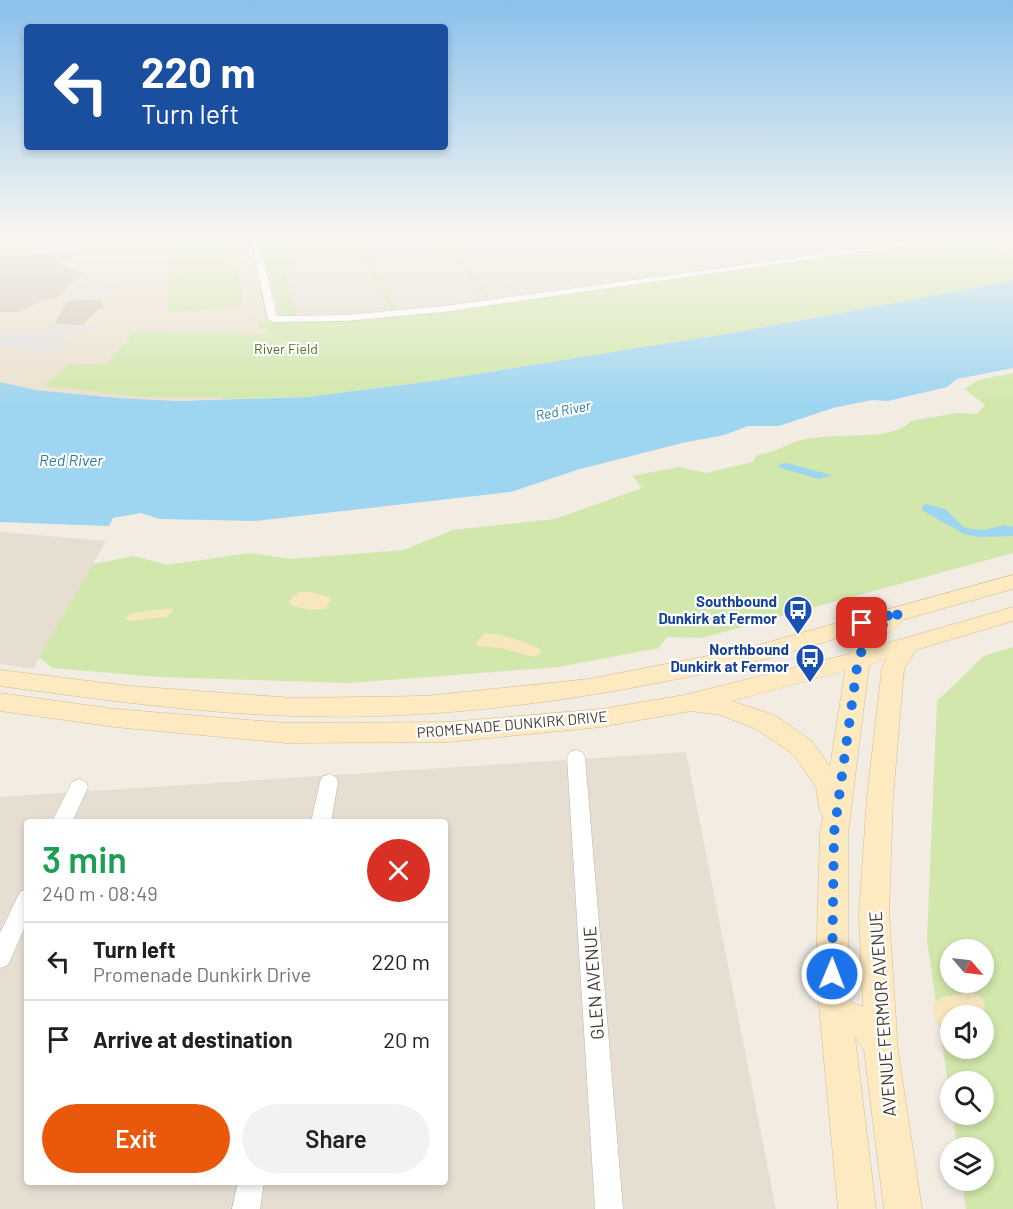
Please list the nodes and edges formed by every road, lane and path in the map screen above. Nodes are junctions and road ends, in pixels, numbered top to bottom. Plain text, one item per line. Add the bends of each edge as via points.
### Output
1 (267, 293) edge
2 (552, 293) edge
3 (1013, 582) edge
4 (901, 612) junction
5 (1013, 614) edge
6 (910, 644) junction
7 (858, 660) junction
8 (0, 678) edge
9 (0, 702) edge
10 (684, 704) junction
11 (307, 706) junction
12 (297, 733) junction
13 (576, 757) dead end
14 (329, 782) dead end
15 (79, 787) dead end
16 (63, 819) edge
17 (322, 819) edge
18 (834, 833) junction
19 (24, 905) edge
20 (0, 957) edge
21 (837, 1023) junction
22 (881, 1052) junction
23 (250, 1185) edge
24 (246, 1209) edge
25 (609, 1209) edge
26 (857, 1209) edge
27 (903, 1209) edge

1 - 2 street via 273,320 424,311
3 - 4 main road, PROMENADE DUNKIRK DRIVE
4 - 7 main road via 868,636
4 - 11 main road, PROMENADE DUNKIRK DRIVE via 743,657 589,688 425,705
5 - 6 main road, PROMENADE DUNKIRK DRIVE
6 - 7 main road, PROMENADE DUNKIRK DRIVE
6 - 22 main road, AVENUE FERMOR AVENUE via 892,668 880,797 874,914
7 - 10 main road, PROMENADE DUNKIRK DRIVE
7 - 18 main road
8 - 11 main road, PROMENADE DUNKIRK DRIVE via 130,695
9 - 12 main road, PROMENADE DUNKIRK DRIVE via 120,719
10 - 12 main road, PROMENADE DUNKIRK DRIVE via 601,718 448,732
10 - 18 main road via 737,711 765,722 802,748 829,785
11 - 12 main road
13 - 25 street, GLEN AVENUE
14 - 17 street
15 - 16 street
18 - 21 main road via 832,974
19 - 20 street
21 - 22 main road via 853,1018 870,1026
21 - 26 main road
22 - 27 main road, AVENUE FERMOR AVENUE
23 - 24 street

